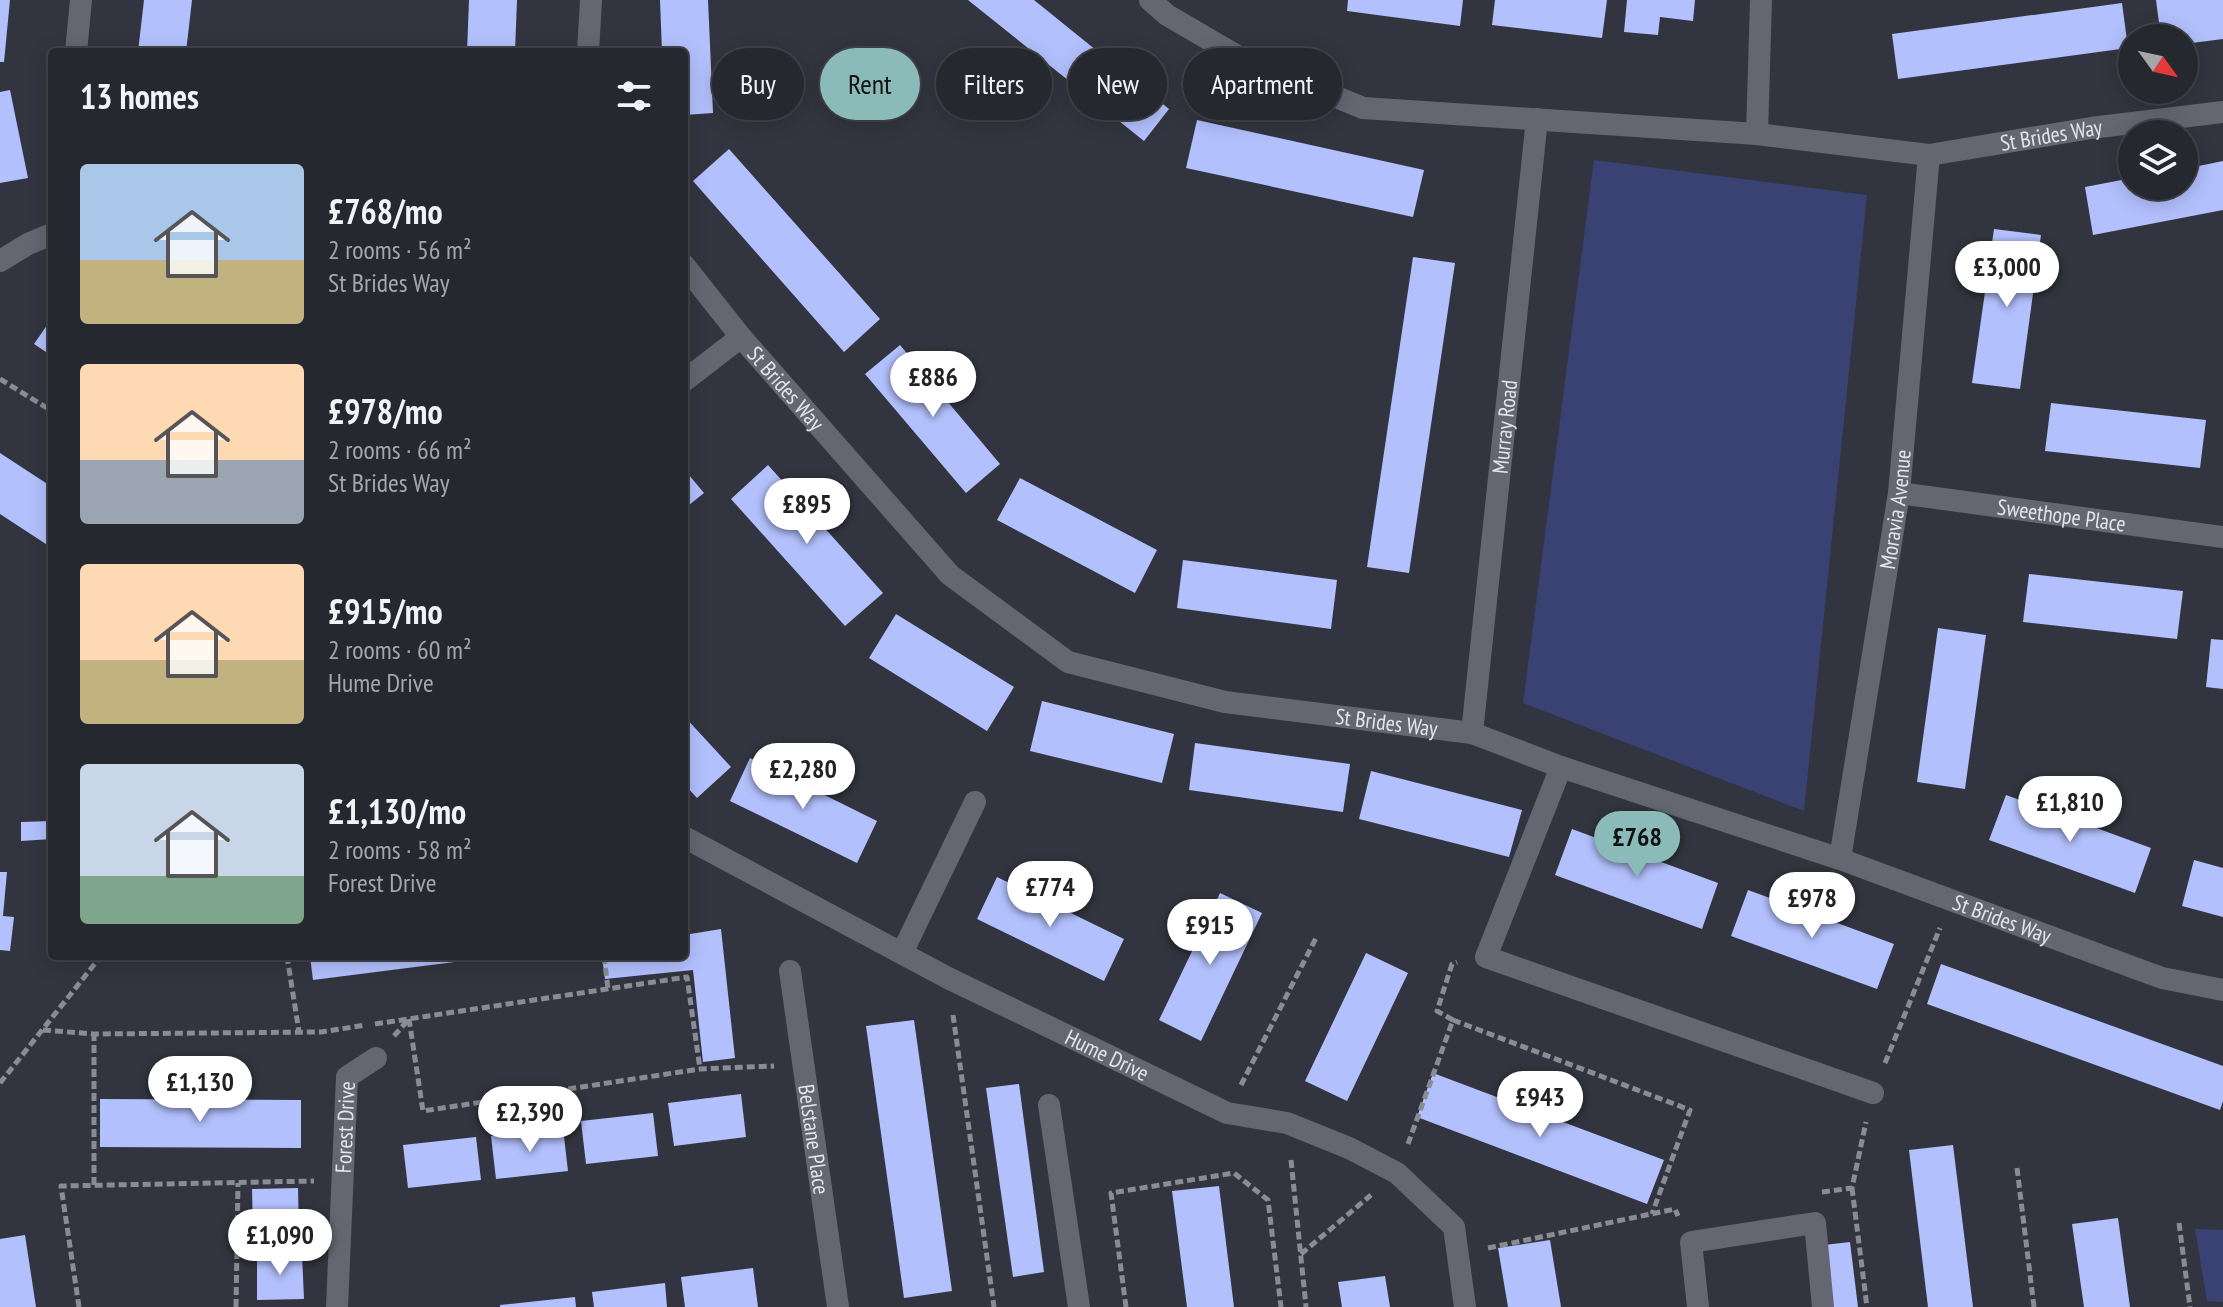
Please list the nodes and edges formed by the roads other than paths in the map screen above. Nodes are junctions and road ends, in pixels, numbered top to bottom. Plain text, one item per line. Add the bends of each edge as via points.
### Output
1 (81, 0) edge
2 (591, 0) edge
3 (1150, 0) edge
4 (1761, 0) edge
5 (76, 48) edge
6 (588, 48) edge
7 (2223, 112) edge
8 (1537, 119) junction
9 (1757, 134) junction
10 (1929, 155) junction
11 (48, 236) edge
12 (0, 261) edge
13 (688, 270) edge
14 (741, 337) junction
15 (688, 378) edge
16 (1899, 493) junction
17 (2223, 537) edge
18 (1472, 733) junction
19 (1561, 767) junction
20 (975, 802) dead end
21 (688, 839) edge
22 (1840, 859) junction
23 (902, 953) junction
24 (790, 971) dead end
25 (2223, 990) edge
26 (376, 1058) dead end
27 (1873, 1093) road end
28 (1049, 1105) dead end
29 (337, 1307) edge
30 (838, 1307) edge
31 (1079, 1307) edge
32 (1465, 1307) edge
33 (1698, 1307) edge
34 (1823, 1307) edge

1 - 5 street
2 - 6 street
3 - 8 street via 1239,57 1363,108
4 - 9 street
7 - 10 street, St Brides Way
8 - 9 street
8 - 18 street, Murray Road
9 - 10 street, St Brides Way
10 - 16 street, Moravia Avenue
11 - 12 street
13 - 14 street, St Brides Way
14 - 15 street
14 - 18 street, St Brides Way via 950,575 1068,662 1225,702
16 - 17 street, Sweethope Place
16 - 22 street, Moravia Avenue
18 - 19 street, St Brides Way
19 - 22 street, St Brides Way
19 - 27 street via 1486,957
20 - 23 street
21 - 23 street, Hume Drive
22 - 25 street, St Brides Way via 2162,978
23 - 32 street, Hume Drive via 1227,1113 1287,1123 1397,1173 1454,1227
24 - 30 street, Belstane Place
26 - 29 street, Forest Drive via 347,1077
28 - 31 street
33 - 34 street via 1691,1242 1815,1223

